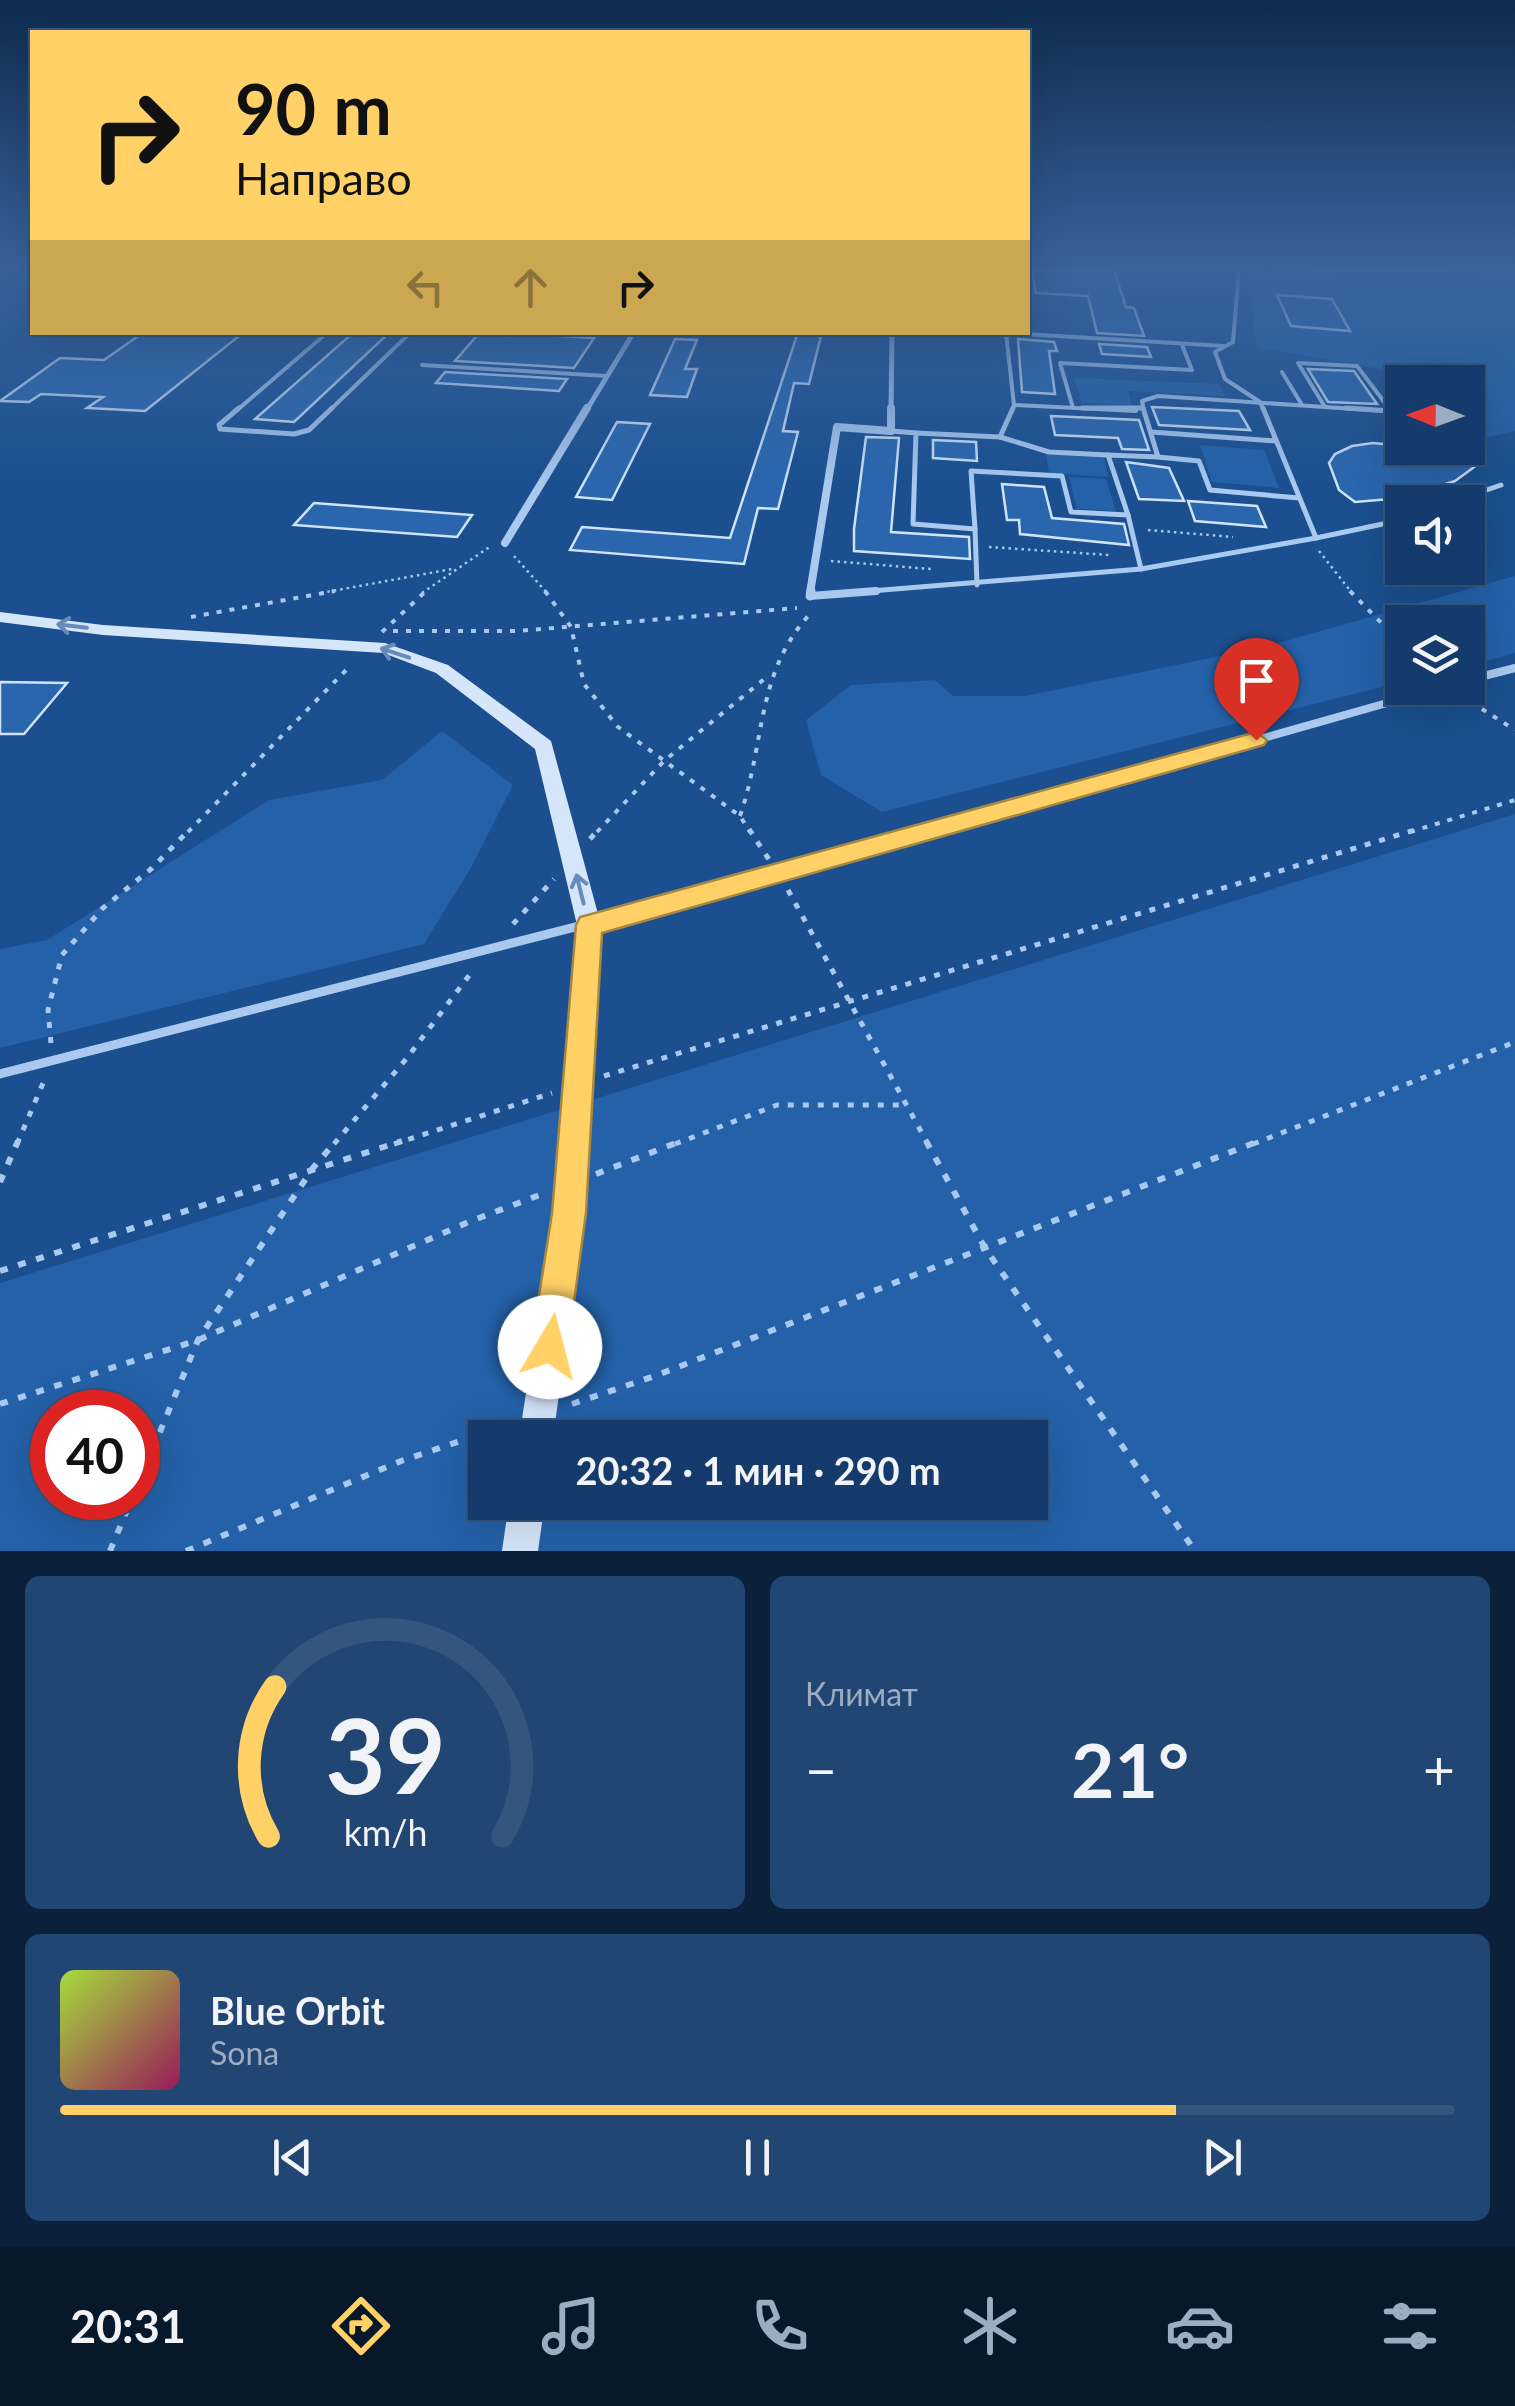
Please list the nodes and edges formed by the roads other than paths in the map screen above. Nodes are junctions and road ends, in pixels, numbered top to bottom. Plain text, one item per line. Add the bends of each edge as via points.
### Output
1 (316, 342) edge
2 (400, 342) edge
3 (628, 342) edge
4 (892, 342) edge
5 (1007, 342) edge
6 (1144, 342) edge
7 (1231, 342) edge
8 (1182, 345) junction
9 (1224, 346) junction
10 (422, 365) dead end
11 (1282, 372) dead end
12 (607, 376) junction
13 (1260, 402) junction
14 (1014, 405) junction
15 (1302, 405) junction
16 (1325, 406) junction
17 (1073, 408) junction
18 (1144, 411) junction
19 (890, 431) junction
20 (1151, 432) junction
21 (916, 433) junction
22 (1000, 436) junction
23 (1276, 440) junction
24 (1108, 454) junction
25 (1158, 458) junction
26 (1500, 485) dead end
27 (1485, 490) edge
28 (1299, 498) junction
29 (1128, 515) junction
30 (1385, 524) edge
31 (974, 529) junction
32 (1316, 538) junction
33 (505, 543) road end
34 (1141, 568) junction
35 (977, 584) junction
36 (810, 596) joint
37 (0, 618) edge
38 (1515, 668) edge
39 (1485, 676) edge
40 (1385, 703) edge
41 (589, 925) junction
42 (0, 1074) edge
43 (539, 1420) edge
44 (524, 1520) edge
45 (520, 1551) edge

1 - 2 lane via 220,428 309,430
3 - 12 street
4 - 19 street
5 - 14 lane
6 - 8 lane
7 - 9 lane
8 - 9 lane
8 - 17 lane via 1192,370 1060,363
9 - 13 lane via 1215,352 1225,379
10 - 12 lane
11 - 15 lane
12 - 33 street
13 - 15 lane
13 - 18 lane via 1158,396 1142,400
13 - 23 lane
14 - 17 lane
14 - 22 lane
15 - 16 lane
16 - 16 lane via 1374,410 1391,411 1357,366 1298,363
17 - 18 lane
18 - 20 lane
19 - 21 lane
19 - 36 street via 837,427
20 - 23 lane
20 - 25 lane
21 - 22 lane
21 - 31 lane via 913,524
22 - 24 lane via 1049,452
23 - 28 lane
24 - 25 lane
24 - 29 lane
25 - 28 lane via 1199,461 1210,490
26 - 27 lane
28 - 32 lane
29 - 31 lane via 1072,512 1062,476 971,472
29 - 34 lane
30 - 32 lane
31 - 35 lane
32 - 34 lane
34 - 35 lane
35 - 36 lane
41 -> 37 street via 544,746 442,669 376,639 103,630
38 - 39 lane
40 - 41 lane
41 - 42 lane
41 - 43 street via 570,1183
44 - 45 street

